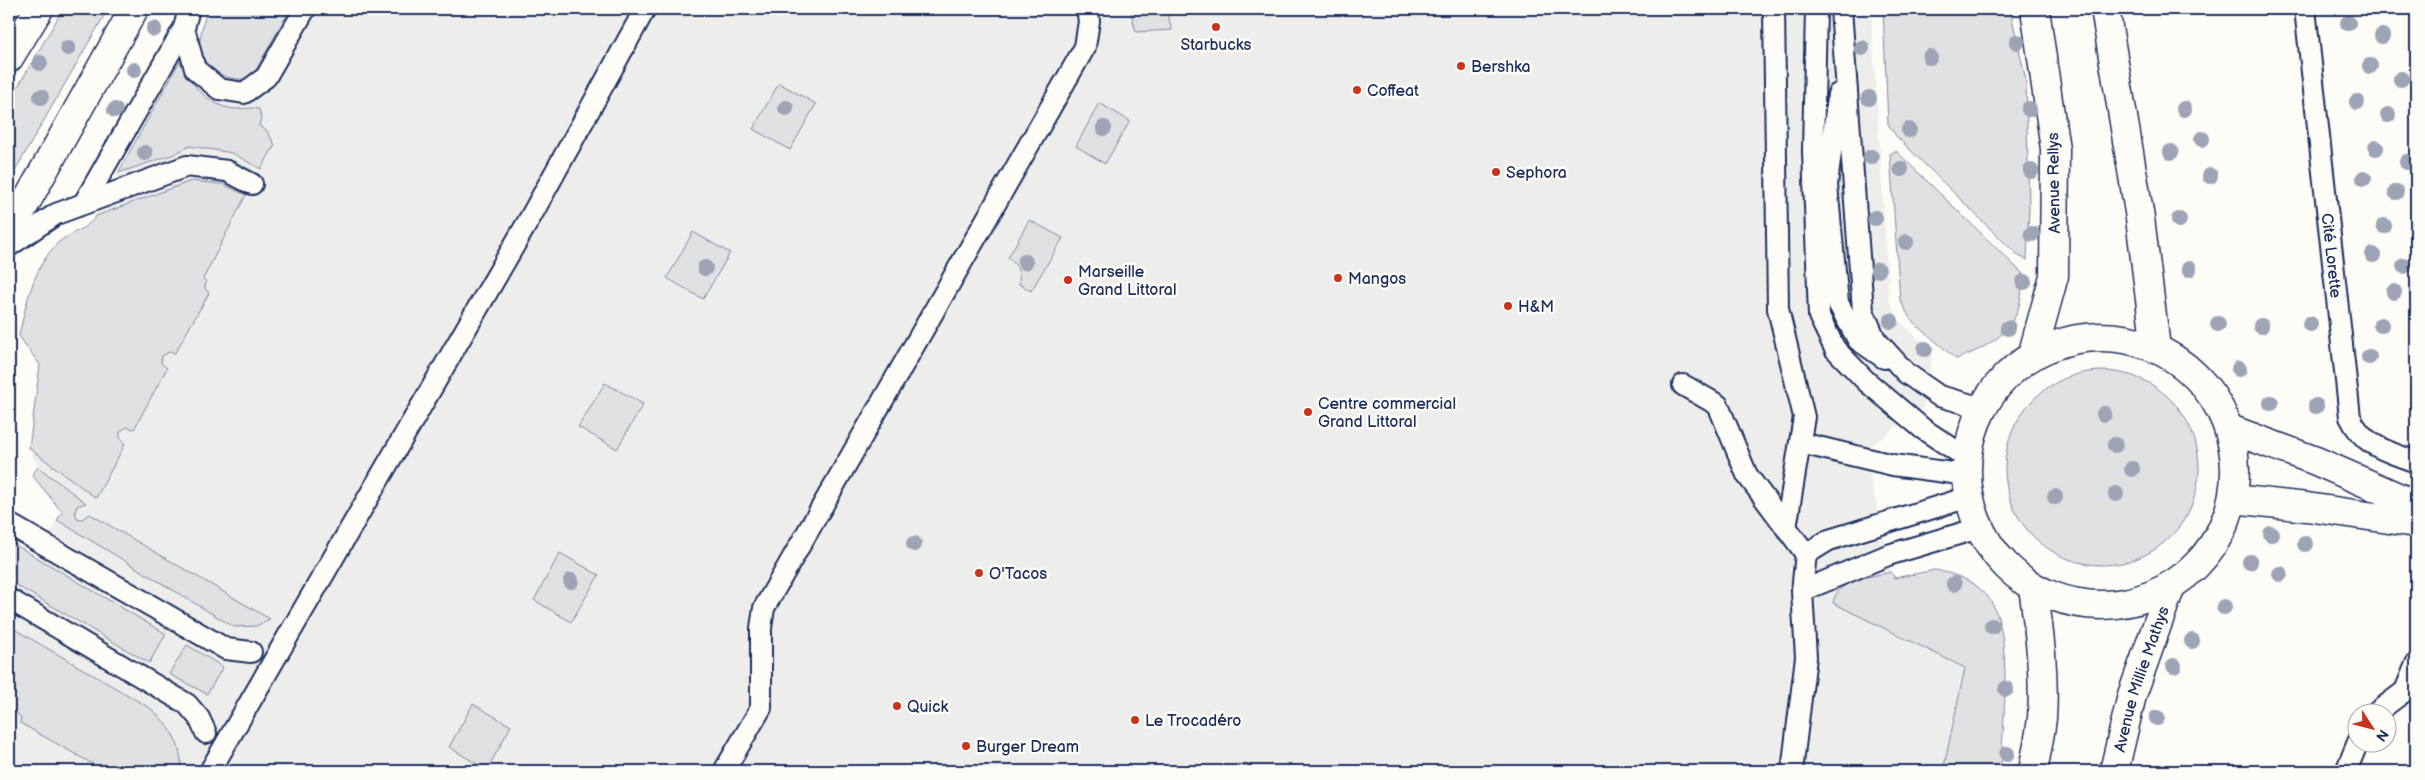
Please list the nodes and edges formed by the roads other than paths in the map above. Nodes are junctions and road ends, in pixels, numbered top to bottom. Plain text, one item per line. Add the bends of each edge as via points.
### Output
1 (38, 9) edge
2 (134, 9) edge
3 (305, 9) edge
4 (645, 9) edge
5 (1087, 9) edge
6 (1774, 9) edge
7 (1816, 9) edge
8 (1840, 9) edge
9 (2035, 9) edge
10 (2105, 9) edge
11 (2305, 9) edge
12 (186, 18) edge
13 (9, 58) edge
14 (252, 184) dead end
15 (84, 203) junction
16 (9, 233) edge
17 (9, 246) edge
18 (2156, 348) junction
19 (2032, 356) junction
20 (1684, 384) dead end
21 (1983, 408) junction
22 (2230, 429) junction
23 (1801, 443) junction
24 (2416, 462) edge
25 (1968, 477) junction
26 (2233, 499) junction
27 (2416, 505) edge
28 (9, 524) edge
29 (2416, 524) edge
30 (1786, 528) junction
31 (1979, 528) junction
32 (1806, 554) junction
33 (2171, 586) junction
34 (2033, 587) junction
35 (1802, 592) junction
36 (9, 599) edge
37 (251, 652) dead end
38 (2416, 664) edge
39 (2411, 689) edge
40 (2392, 702) edge
41 (206, 733) dead end
42 (2354, 752) edge
43 (210, 771) edge
44 (724, 771) edge
45 (1792, 771) edge
46 (2033, 771) edge
47 (2114, 771) edge
48 (2346, 771) edge

1 - 13 street
2 - 16 street
3 - 12 lane via 266,77 244,93 219,89 194,69
4 - 43 lane via 520,235
5 - 44 lane via 1089,20 1085,47 764,608 760,708
6 - 23 lane via 1778,309 1804,417
7 - 25 lane via 1813,151 1819,316 1835,349 1866,381 1923,429
8 - 21 lane via 1863,311 1876,339 1906,373 1938,396
9 - 19 street, Avenue Rellys via 2055,149 2054,276
10 - 18 street via 2140,218
11 - 24 lane, Cité Lorette via 2350,417 2357,432 2377,448
12 - 15 lane
14 - 15 lane via 227,171 187,166
15 - 17 lane via 56,214
18 - 19 street via 2125,338 2093,337 2061,342
18 - 22 street via 2180,361 2201,380 2218,403
19 - 21 street via 2003,379
20 - 30 lane via 1718,405 1747,475
21 - 25 street via 1972,432
22 - 26 street via 2236,464
22 - 27 street via 2316,461
23 - 25 lane via 1893,465
23 - 30 lane
25 - 31 street
25 - 32 lane
26 - 29 street
26 - 33 street via 2221,533 2199,563
28 - 37 lane via 226,649
30 - 32 lane
31 - 34 street via 2011,572
31 - 35 lane via 1888,555
32 - 35 lane
33 - 34 street via 2137,601 2102,606 2066,601
33 - 47 street, Avenue Millie Mathys via 2132,695
34 - 46 street via 2042,679 2042,718
35 - 45 lane via 1806,657
36 - 41 lane via 186,704 199,718
38 - 39 lane
39 - 40 lane
42 - 48 lane

